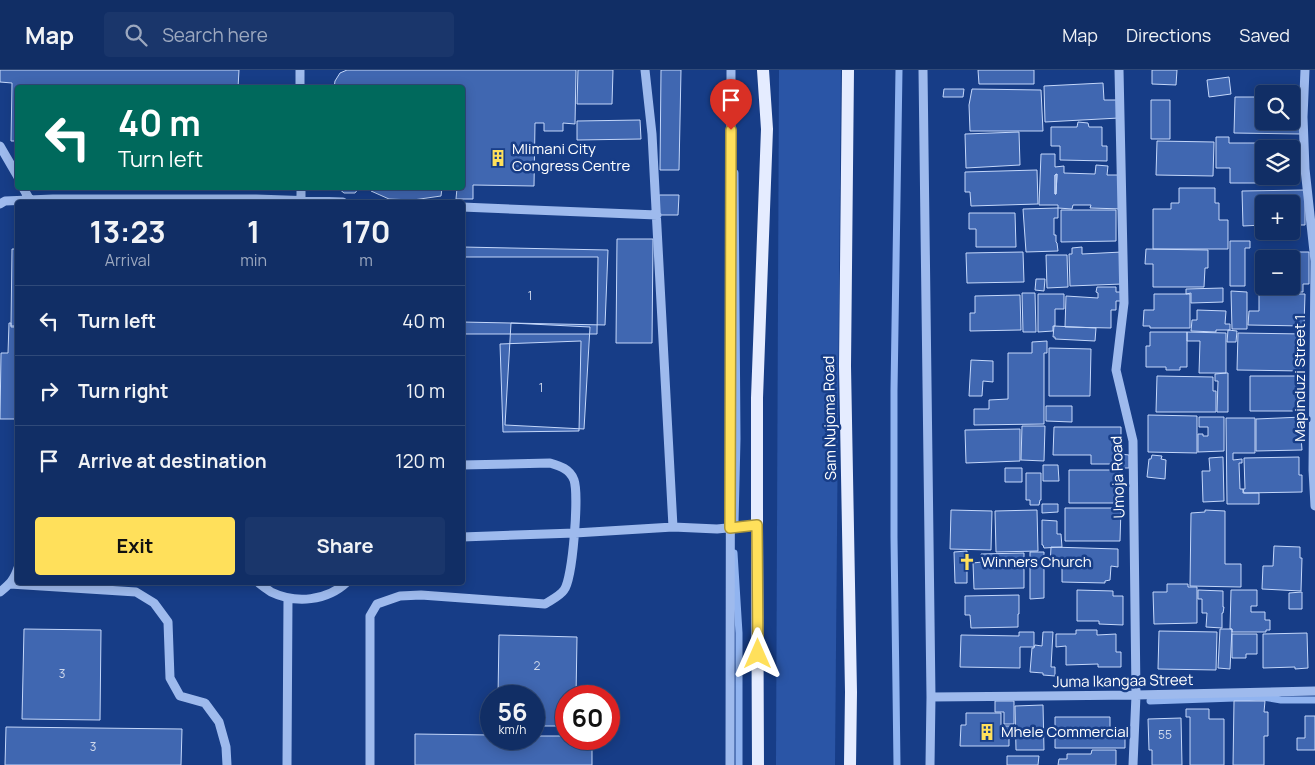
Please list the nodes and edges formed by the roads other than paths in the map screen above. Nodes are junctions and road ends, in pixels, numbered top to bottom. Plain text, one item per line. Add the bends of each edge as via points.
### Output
1 (300, 70) edge
2 (645, 70) edge
3 (731, 70) edge
4 (762, 70) edge
5 (848, 70) edge
6 (923, 70) edge
7 (1119, 70) edge
8 (1305, 70) edge
9 (300, 85) edge
10 (0, 146) edge
11 (15, 173) edge
12 (24, 190) edge
13 (30, 200) joint
14 (264, 200) edge
15 (15, 201) edge
16 (0, 204) edge
17 (465, 207) edge
18 (657, 215) junction
19 (465, 465) edge
20 (1315, 506) edge
21 (757, 525) junction
22 (673, 527) junction
23 (730, 528) junction
24 (575, 533) junction
25 (465, 537) edge
26 (15, 576) edge
27 (10, 584) junction
28 (15, 584) edge
29 (26, 585) edge
30 (262, 585) edge
31 (343, 585) edge
32 (0, 592) edge
33 (288, 598) junction
34 (1315, 691) edge
35 (1136, 695) junction
36 (931, 697) junction
37 (227, 765) edge
38 (287, 765) edge
39 (370, 765) edge
40 (730, 765) edge
41 (758, 765) edge
42 (850, 765) edge
43 (930, 765) edge
44 (1133, 765) edge

1 - 9 street
2 - 18 street
3 - 23 street
4 - 21 main road via 767,129
5 - 42 main road, Sam Nujoma Road via 845,366
6 - 36 street
7 - 35 street, Umoja Road via 1124,303 1116,370 1133,441
8 - 20 street, Mapinduzi Street 1 via 1305,169 1315,261
10 - 11 street
12 - 13 street
13 - 14 street
15 - 16 street
17 - 18 street
18 - 22 street
19 - 24 street via 550,464 567,470 575,484
21 - 23 street
21 - 41 main road
22 - 23 street
22 - 24 street
23 - 40 street
24 - 25 street
24 - 39 street via 565,590 545,604 422,595 400,596 377,604 370,616
26 - 27 street
27 - 28 street
27 - 32 street
29 - 37 street via 136,592 154,603 168,622 170,678 180,696 205,703 219,722
30 - 33 street
31 - 33 street via 324,596 305,600
33 - 38 street
34 - 35 street, Juma Ikangaa Street
35 - 36 street, Juma Ikangaa Street
35 - 44 street, Umoja Road
36 - 43 street

